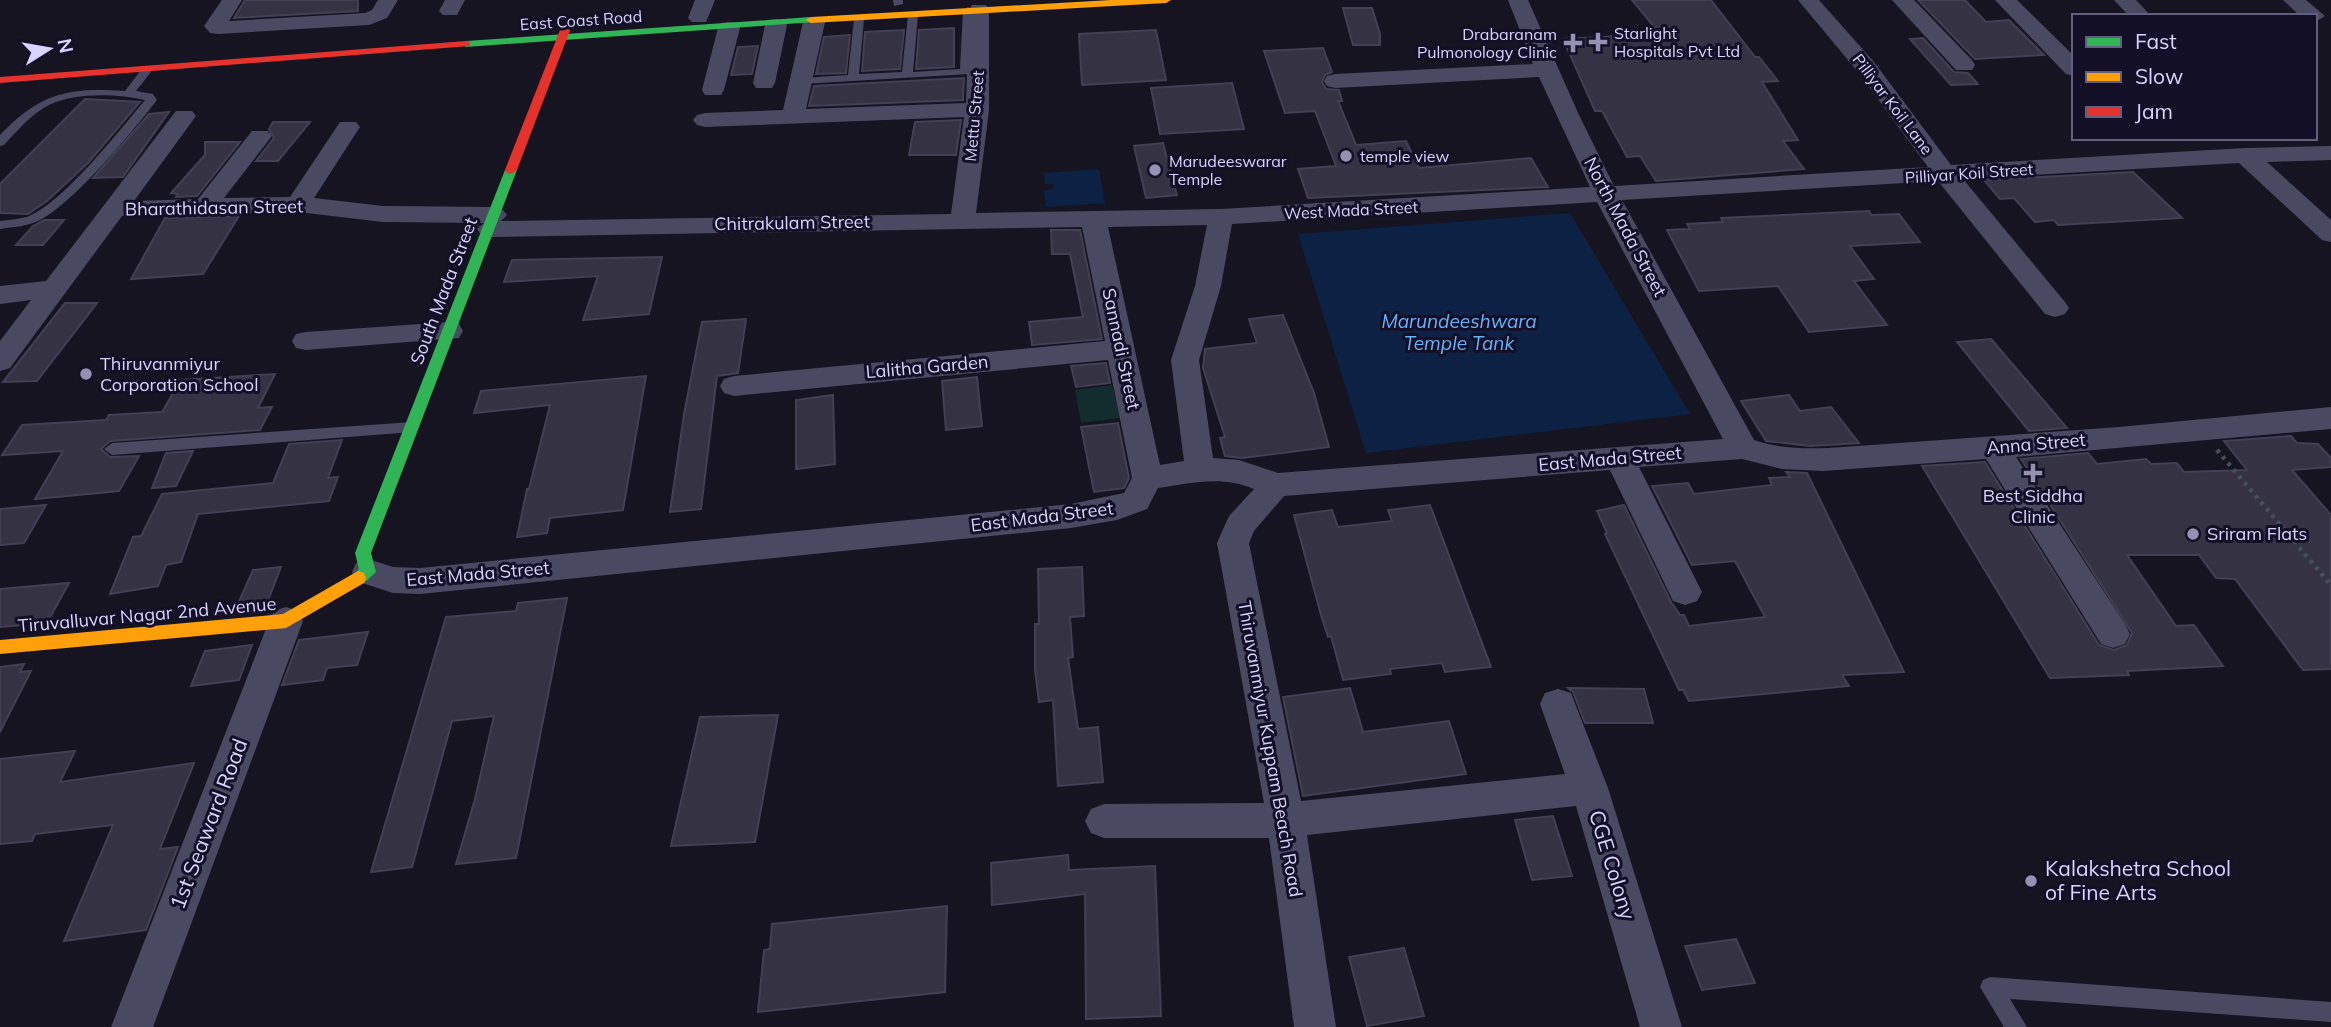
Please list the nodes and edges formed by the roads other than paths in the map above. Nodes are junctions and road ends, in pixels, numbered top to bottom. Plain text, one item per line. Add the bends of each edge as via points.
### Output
1 (232, 0) edge
2 (388, 0) edge
3 (1166, 0) edge
4 (1518, 0) edge
5 (1808, 0) edge
6 (1902, 0) edge
7 (2005, 0) edge
8 (2124, 0) edge
9 (2293, 0) edge
10 (898, 2) edge
11 (933, 5) edge
12 (702, 9) edge
13 (825, 10) edge
14 (974, 10) junction
15 (2139, 14) edge
16 (2312, 14) edge
17 (913, 15) junction
18 (859, 19) junction
19 (776, 25) junction
20 (729, 28) junction
21 (564, 32) junction
22 (285, 34) junction
23 (1964, 65) dead end
24 (0, 67) edge
25 (2072, 67) edge
26 (148, 68) junction
27 (1544, 70) junction
28 (907, 76) junction
29 (853, 79) junction
30 (0, 80) edge
31 (802, 81) junction
32 (1335, 81) dead end
33 (764, 83) dead end
34 (713, 90) dead end
35 (128, 94) junction
36 (978, 110) junction
37 (184, 116) dead end
38 (793, 118) junction
39 (705, 120) dead end
40 (348, 127) dead end
41 (260, 136) dead end
42 (0, 142) edge
43 (2331, 153) edge
44 (2245, 155) junction
45 (1946, 174) junction
46 (1607, 195) junction
47 (207, 204) junction
48 (298, 204) junction
49 (115, 209) junction
50 (1221, 217) junction
51 (1094, 221) junction
52 (492, 222) junction
53 (962, 222) junction
54 (0, 225) edge
55 (2331, 234) edge
56 (57, 289) junction
57 (0, 295) edge
58 (2056, 309) dead end
59 (449, 331) junction
60 (306, 341) dead end
61 (1121, 349) junction
62 (0, 361) edge
63 (734, 386) dead end
64 (2331, 418) edge
65 (413, 427) junction
66 (1743, 448) junction
67 (1995, 448) junction
68 (112, 449) dead end
69 (1620, 459) junction
70 (1201, 471) junction
71 (1147, 478) junction
72 (1275, 485) junction
73 (368, 572) junction
74 (1685, 592) dead end
75 (286, 621) junction
76 (2113, 634) dead end
77 (0, 647) edge
78 (1558, 704) dead end
79 (1589, 788) junction
80 (1286, 820) junction
81 (1104, 821) dead end
82 (2331, 1012) edge
83 (132, 1027) edge
84 (1315, 1027) edge
85 (1661, 1027) edge
86 (2016, 1027) edge

1 - 22 street via 215,26 218,28
2 - 22 street via 375,18
3 - 14 main road, East Coast Road
4 - 27 street, North Mada Street
5 - 45 street, Pilliyar Koil Lane via 1866,67
6 - 23 street
7 - 25 street
8 - 15 street
9 - 16 street
10 - 11 main road
10 - 13 main road
11 - 14 main road, East Coast Road
11 - 17 main road, East Coast Road
12 - 13 main road, East Coast Road
12 - 21 main road, East Coast Road
13 - 18 main road, East Coast Road
13 - 19 main road, East Coast Road
13 - 31 street
14 - 28 lane via 965,72
14 - 36 street, Mettu Street
17 - 18 main road, East Coast Road
17 - 28 lane
18 - 29 lane
19 - 20 main road, East Coast Road
19 - 33 street
20 - 21 main road, East Coast Road
20 - 34 street
21 - 22 main road, East Coast Road
21 - 26 main road, East Coast Road
21 - 52 main road, South Mada Street
22 - 24 main road, East Coast Road
26 - 30 main road, East Coast Road
26 - 35 lane
27 - 32 street
27 - 46 street, North Mada Street
28 - 29 lane
29 - 31 lane
31 - 38 street
35 - 42 lane via 54,99 33,110
35 - 54 lane via 151,100 55,205 30,220
36 - 38 street
36 - 53 street, Mettu Street
37 - 49 street
38 - 39 street
40 - 48 street
41 - 47 street
43 - 44 street, Pilliyar Koil Street
44 - 45 street, Pilliyar Koil Street
44 - 55 street
45 - 46 street, Pilliyar Koil Street
45 - 58 street, Pilliyar Koil Lane
46 - 50 street, West Mada Street
46 - 66 street, North Mada Street
47 - 48 street, Bharathidasan Street
47 - 49 street, Bharathidasan Street
48 - 52 street, Bharathidasan Street
49 - 56 street, Bharathidasan Street
50 - 51 street, West Mada Street
50 - 70 street via 1208,286 1185,360
51 - 53 street, Chitrakulam Street
51 - 61 street, Sannadi Street
52 - 53 street, Chitrakulam Street
52 - 59 main road, South Mada Street
56 - 57 street
56 - 62 street, Bharathidasan Street
59 - 60 street
59 - 65 main road, South Mada Street
61 - 63 street, Lalitha Garden
61 - 71 street, Sannadi Street
64 - 67 street, Anna Street
65 - 68 lane
65 - 73 main road, South Mada Street via 363,553
66 - 67 street, Anna Street via 1759,456 1795,460
66 - 69 street, East Mada Street
67 - 76 street
69 - 72 street, East Mada Street
69 - 74 street
70 - 71 street, East Mada Street
70 - 72 street, East Mada Street via 1227,469
71 - 73 street, East Mada Street via 1136,501 1071,516 420,581 393,580
72 - 80 street, Thiruvanmiyur Kuppam Beach Road via 1240,524 1233,543
73 - 75 main road, Tiruvalluvar Nagar 2nd Avenue
75 - 77 main road, Tiruvalluvar Nagar 2nd Avenue
75 - 83 street, 1st Seaward Road
78 - 79 street, CGE Colony
79 - 80 street
79 - 85 street, CGE Colony
80 - 81 street
80 - 84 street, Thiruvanmiyur Kuppam Beach Road
82 - 86 lane via 1990,987

